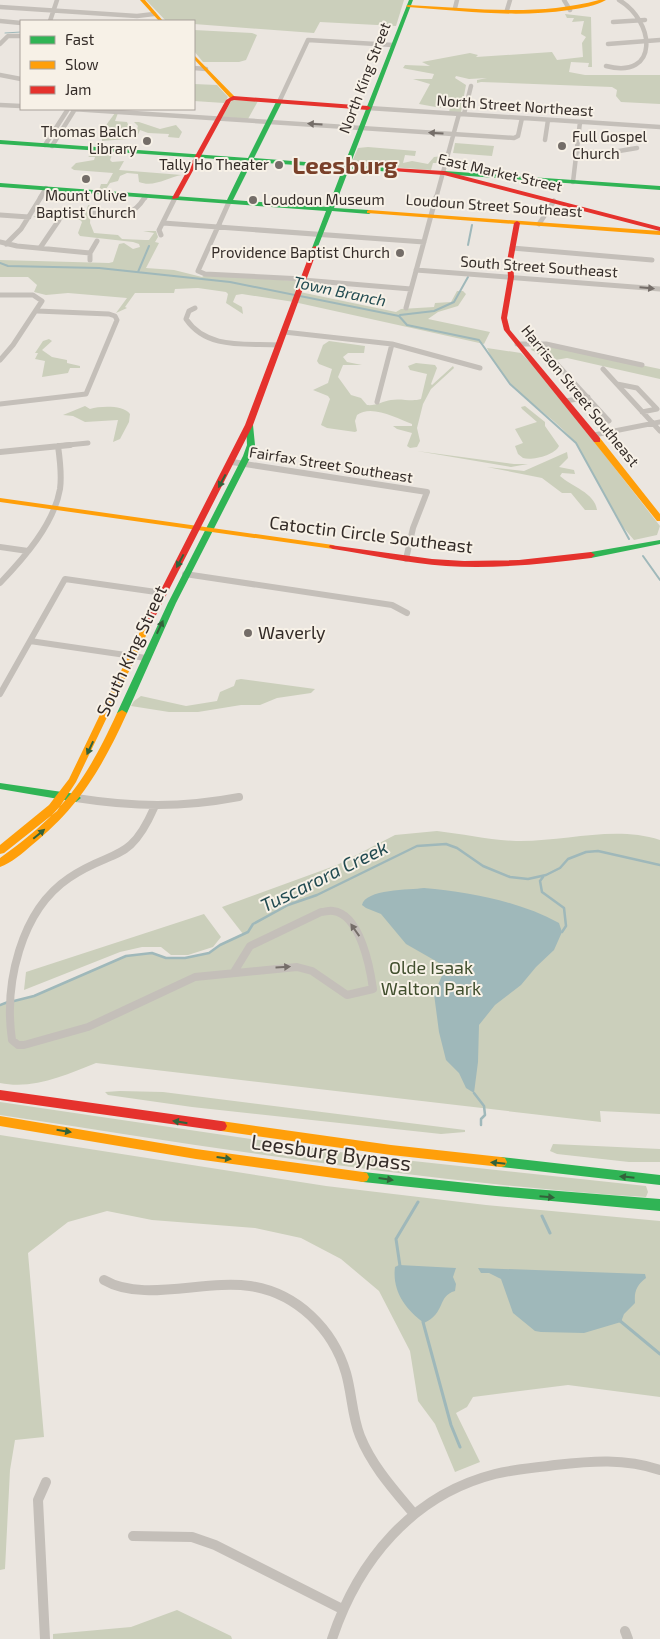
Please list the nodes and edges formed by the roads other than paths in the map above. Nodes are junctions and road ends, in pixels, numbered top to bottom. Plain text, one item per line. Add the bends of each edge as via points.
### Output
1 (57, 0) edge
2 (142, 0) edge
3 (510, 0) edge
4 (564, 0) edge
5 (604, 0) edge
6 (619, 0) edge
7 (410, 3) edge
8 (456, 4) edge
9 (0, 7) edge
10 (52, 10) junction
11 (506, 10) junction
12 (570, 10) junction
13 (158, 18) edge
14 (50, 20) edge
15 (645, 20) junction
16 (0, 21) edge
17 (613, 22) dead end
18 (20, 23) edge
19 (649, 25) dead end
20 (657, 34) dead end
21 (20, 36) edge
22 (659, 40) edge
23 (0, 44) edge
24 (608, 44) dead end
25 (393, 45) junction
26 (658, 46) dead end
27 (195, 57) edge
28 (645, 64) dead end
29 (606, 66) dead end
30 (195, 68) edge
31 (206, 69) junction
32 (0, 75) edge
33 (20, 79) edge
34 (471, 86) dead end
35 (233, 98) junction
36 (279, 102) junction
37 (2, 105) edge
38 (20, 106) edge
39 (368, 108) junction
40 (71, 110) edge
41 (72, 110) edge
42 (88, 110) edge
43 (461, 114) junction
44 (219, 118) junction
45 (522, 118) junction
46 (548, 120) junction
47 (269, 122) junction
48 (580, 122) junction
49 (57, 127) junction
50 (63, 127) junction
51 (361, 127) junction
52 (660, 127) edge
53 (454, 134) junction
54 (545, 140) dead end
55 (0, 142) edge
56 (48, 146) junction
57 (637, 148) dead end
58 (578, 151) junction
59 (198, 156) junction
60 (251, 159) junction
61 (346, 166) junction
62 (444, 173) junction
63 (465, 177) junction
64 (573, 182) junction
65 (0, 185) edge
66 (46, 188) junction
67 (660, 188) edge
68 (146, 196) junction
69 (175, 198) junction
70 (230, 202) junction
71 (554, 202) junction
72 (329, 209) junction
73 (94, 213) dead end
74 (0, 215) edge
75 (432, 216) junction
76 (29, 217) junction
77 (60, 220) dead end
78 (163, 223) junction
79 (517, 223) junction
80 (539, 224) junction
81 (218, 227) junction
82 (659, 231) edge
83 (161, 234) dead end
84 (320, 234) junction
85 (97, 241) dead end
86 (0, 242) edge
87 (424, 242) junction
88 (6, 244) junction
89 (40, 248) junction
90 (512, 248) junction
91 (90, 253) junction
92 (90, 260) dead end
93 (652, 260) dead end
94 (416, 270) junction
95 (511, 277) junction
96 (303, 280) junction
97 (411, 289) junction
98 (660, 289) edge
99 (0, 295) edge
100 (195, 308) dead end
101 (406, 308) dead end
102 (37, 311) junction
103 (284, 332) junction
104 (392, 344) junction
105 (517, 344) junction
106 (279, 345) junction
107 (0, 360) edge
108 (554, 360) dead end
109 (642, 365) dead end
110 (480, 368) dead end
111 (603, 369) dead end
112 (617, 384) junction
113 (589, 399) junction
114 (377, 402) dead end
115 (568, 403) junction
116 (0, 404) edge
117 (642, 412) junction
118 (609, 421) dead end
119 (657, 423) edge
120 (249, 425) junction
121 (660, 431) edge
122 (594, 435) junction
123 (88, 443) dead end
124 (58, 446) junction
125 (0, 452) edge
126 (232, 462) junction
127 (243, 464) junction
128 (0, 500) edge
129 (54, 508) junction
130 (660, 518) edge
131 (203, 529) junction
132 (660, 542) edge
133 (0, 547) edge
134 (28, 551) junction
135 (406, 559) junction
136 (185, 574) junction
137 (0, 583) edge
138 (163, 593) junction
139 (408, 612) dead end
140 (30, 641) junction
141 (133, 656) junction
142 (146, 658) junction
143 (0, 694) edge
144 (0, 786) edge
145 (62, 796) junction
146 (239, 797) dead end
147 (76, 798) junction
148 (154, 808) junction
149 (0, 850) edge
150 (0, 863) edge
151 (234, 972) junction
152 (0, 1094) edge
153 (0, 1122) edge
154 (659, 1180) edge
155 (660, 1206) edge
156 (104, 1280) dead end
157 (660, 1470) edge
158 (46, 1482) dead end
159 (414, 1514) junction
160 (133, 1536) dead end
161 (342, 1609) junction
162 (45, 1639) edge
163 (332, 1639) edge

1 - 10 street
2 - 13 main road
3 - 11 street
4 - 12 street
5 - 12 main road
6 - 15 street via 634,8
7 - 8 main road
7 - 25 main road, North King Street
8 - 11 main road
9 - 10 street
10 - 13 street
10 - 14 street
11 - 12 main road
15 - 17 street
15 - 19 street
16 - 18 street
20 - 22 street
21 - 23 street via 8,36
22 - 24 street
22 - 26 street
25 - 36 street via 308,40
25 - 39 main road, North King Street
27 - 31 main road
28 - 29 street via 622,68
30 - 31 street
31 - 35 main road
32 - 33 street
34 - 43 street
35 - 36 main road
35 - 44 main road
36 - 39 main road
36 - 47 main road
37 - 38 street
39 - 43 street, North Street Northeast
39 - 51 main road, North King Street
40 - 49 street
41 - 50 street
42 - 44 street
43 - 45 street, North Street Northeast
43 - 53 street
44 - 47 street
44 - 59 main road
45 - 46 street, North Street Northeast
45 - 53 street via 516,138
46 - 48 street, North Street Northeast
46 - 54 street
51 -> 47 street
47 - 60 main road
48 - 52 street, North Street Northeast
48 - 58 street
49 - 50 street
49 - 56 street
50 - 56 street
53 -> 51 street
51 - 61 main road, North King Street
53 - 62 street
55 - 56 main road, East Market Street
56 - 59 main road, East Market Street
57 - 58 street via 607,153
58 - 64 street
59 - 60 main road, East Market Street
59 - 69 main road
60 - 61 main road, East Market Street
60 - 70 main road
61 - 62 main road, East Market Street
61 - 72 main road, South King Street
62 - 63 main road, East Market Street
62 - 75 street
63 - 64 main road
63 - 71 main road, East Market Street
64 - 67 main road
65 - 66 main road, Loudoun Street Southeast
66 - 68 main road, Loudoun Street Southeast
66 - 76 street
68 - 69 main road, Loudoun Street Southeast
68 - 73 street via 139,209 129,214
69 - 70 main road, Loudoun Street Southeast
69 - 78 street
70 - 72 main road, Loudoun Street Southeast
70 - 81 street
71 - 80 street
71 - 82 main road, East Market Street via 645,224
72 - 75 main road, Loudoun Street Southeast
72 - 84 main road, South King Street
74 - 76 street
75 - 79 main road, Loudoun Street Southeast
75 - 87 street
76 - 88 street via 14,239
77 - 89 street
78 - 81 street
78 - 83 street via 159,230
79 - 80 main road, Loudoun Street Southeast
79 - 90 main road, Harrison Street Southeast
80 - 82 main road, Loudoun Street Southeast
81 - 84 street
81 - 96 street via 198,270 205,274
84 - 87 street
84 - 96 main road, South King Street
85 - 91 street
86 - 88 street
87 - 94 street
88 - 89 street
89 - 91 street
90 - 93 street
90 - 95 main road, Harrison Street Southeast
91 - 92 street
94 - 95 street, South Street Southeast
94 - 97 street
95 -> 98 street, South Street Southeast
95 - 105 main road, Harrison Street Southeast via 505,322 508,334
96 - 97 street
96 - 103 main road, South King Street
97 - 101 street
99 - 102 street via 38,296 42,303
100 - 106 street via 186,319 195,331 206,337 229,343
102 - 107 street
102 - 116 street via 108,314 117,320 86,394
103 - 104 street
103 - 106 main road, South King Street
104 - 110 street
104 - 114 street
105 - 109 street via 546,344
105 - 115 main road, Harrison Street Southeast
106 - 120 main road, South King Street
108 - 113 street
111 - 112 street
112 - 117 street
112 - 117 street via 637,388 657,409
113 - 115 street
113 - 118 street
115 - 122 main road, Harrison Street Southeast
117 - 119 street
119 - 121 street
119 - 122 street
120 - 126 main road, South King Street
120 - 127 main road, South King Street via 251,445
122 - 130 main road, Harrison Street Southeast
123 - 124 street
124 - 125 street
124 - 129 street via 61,478
126 - 127 street, Fairfax Street Southeast
126 -> 131 main road, South King Street
127 - 131 main road, South King Street
127 - 135 street, Fairfax Street Southeast via 427,492 413,528
128 - 129 main road, Catoctin Circle Southeast
129 - 131 main road, Catoctin Circle Southeast
129 - 134 street
131 - 135 main road, Catoctin Circle Southeast
131 - 136 main road, South King Street
131 -> 138 main road, South King Street
132 - 135 main road, Catoctin Circle Southeast via 596,556 536,563 468,564
133 - 134 street
134 - 137 street
136 - 139 street via 377,602
142 -> 136 main road, South King Street
138 - 140 street via 66,579
138 - 141 main road, South King Street
140 - 141 street
140 - 143 street
141 - 142 street
141 -> 145 main road, South King Street via 86,757
142 - 147 main road, South King Street via 121,716
144 - 145 main road
145 - 147 main road
145 - 149 main road, South King Street via 24,833
146 - 148 street via 200,805
147 - 148 street
150 -> 147 main road, South King Street via 39,834
148 - 151 street via 148,826 131,848 68,878 46,900 21,940 11,970 8,1010 11,1036 15,1044 41,1042 88,1027 195,977
151 -> 151 street via 298,966 312,970 347,995 373,989 368,956 360,937 346,918 330,910 250,946
154 -> 152 main road, Leesburg Bypass via 381,1149
153 -> 155 main road, Leesburg Bypass via 224,1158 425,1184
156 - 159 street via 127,1290 252,1286 298,1304 318,1321 334,1342 346,1375 361,1439
157 - 159 street via 640,1463 599,1460 513,1471 462,1485
158 - 162 street via 38,1500
159 - 161 street via 377,1550
160 - 161 street via 200,1540
161 - 163 street

